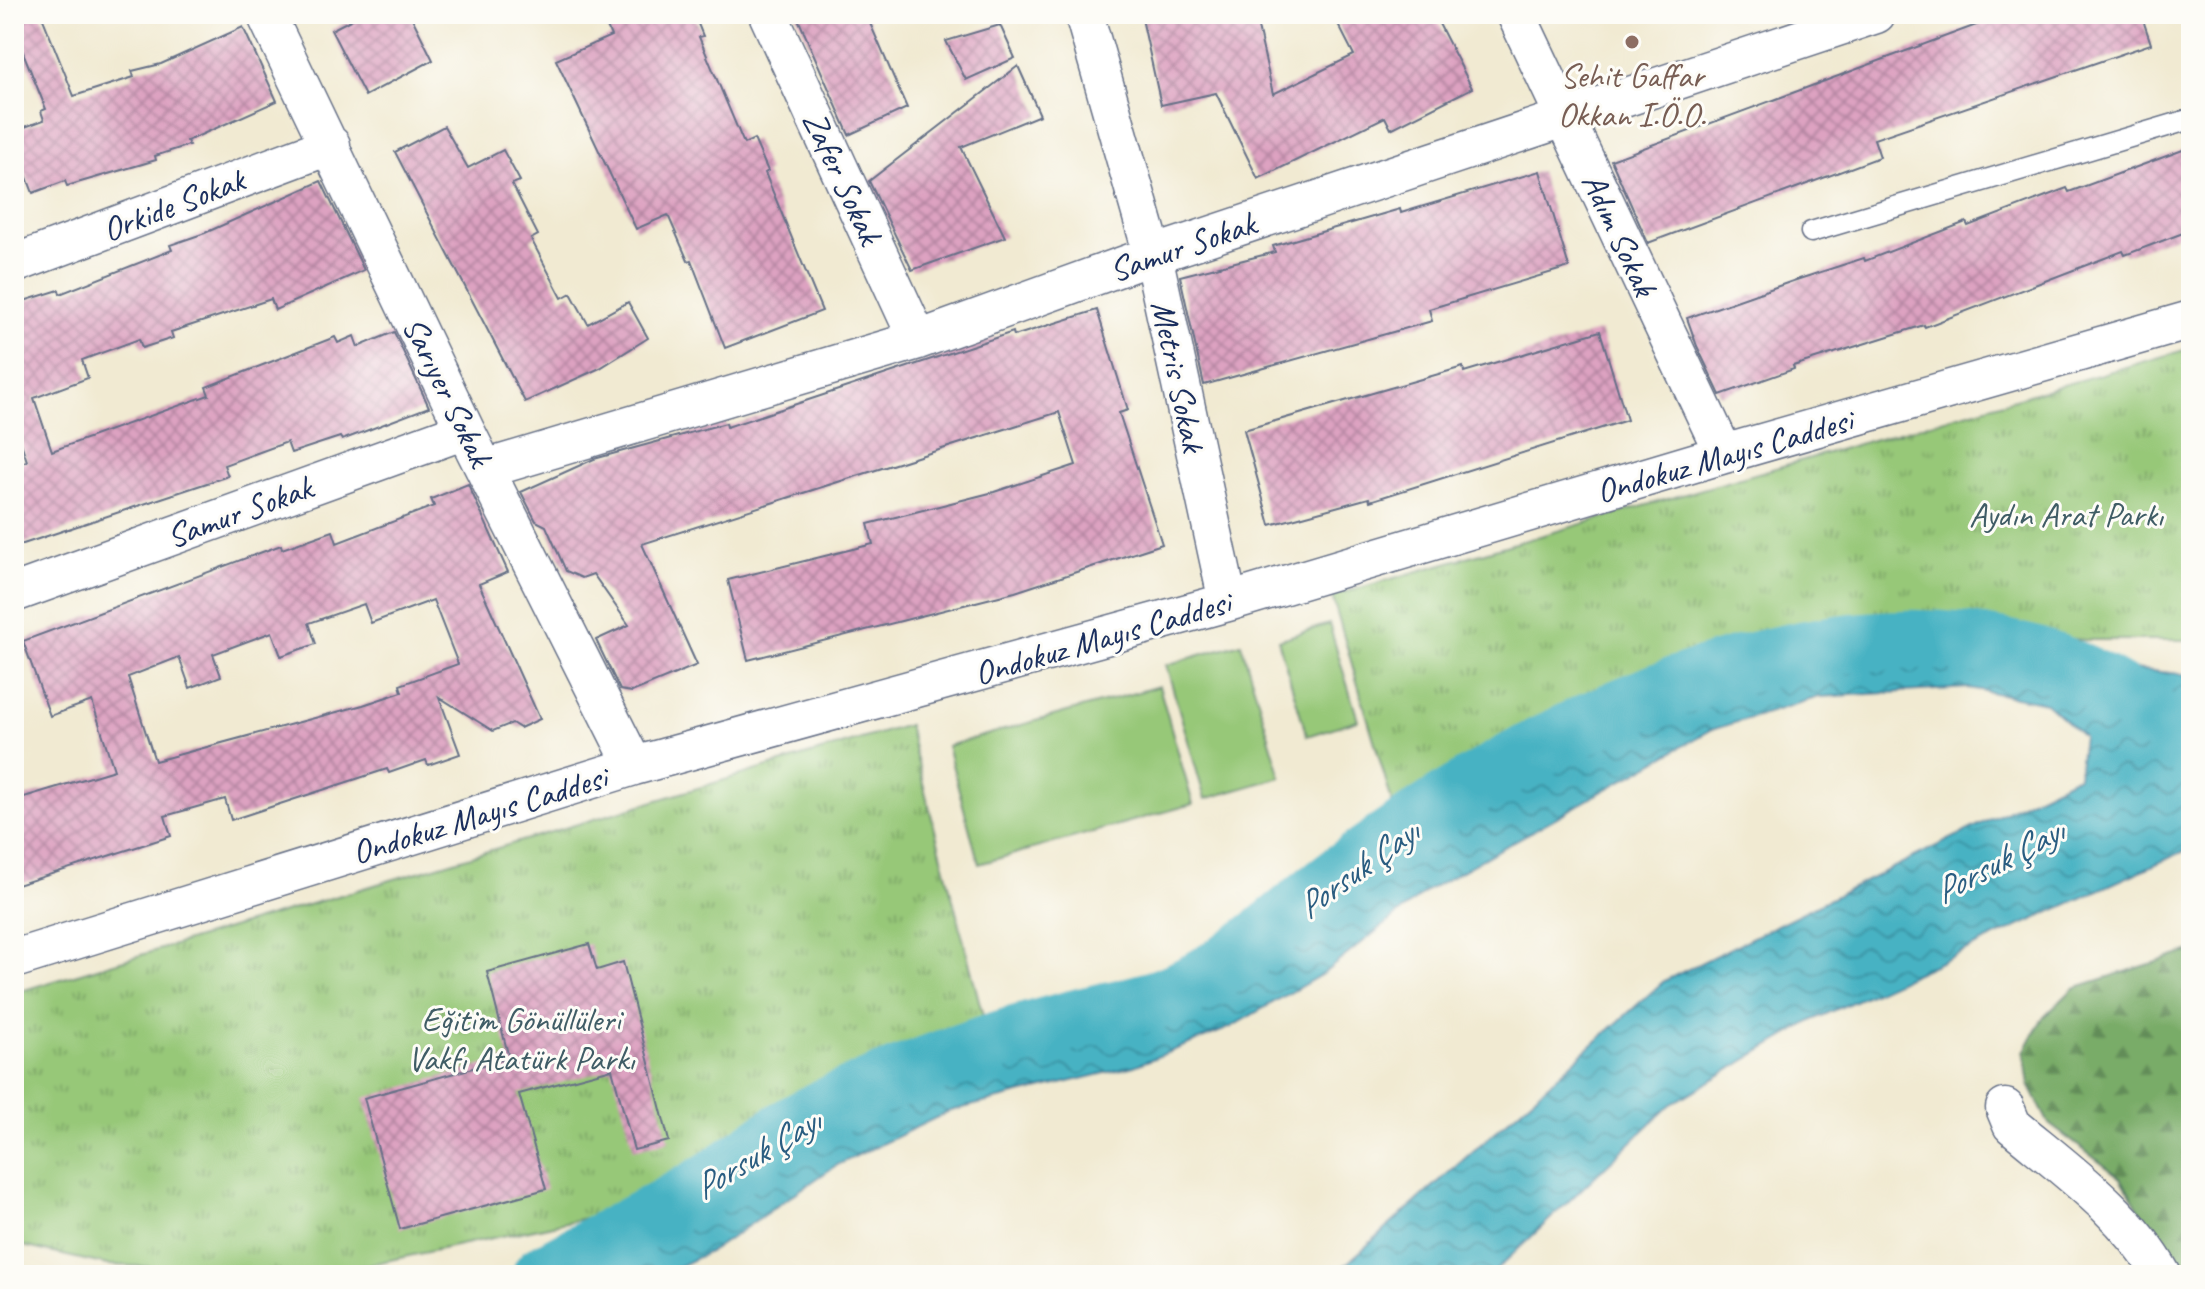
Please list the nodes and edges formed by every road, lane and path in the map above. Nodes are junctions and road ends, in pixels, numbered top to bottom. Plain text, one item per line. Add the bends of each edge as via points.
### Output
1 (266, 14) edge
2 (768, 14) edge
3 (1084, 14) edge
4 (1516, 14) edge
5 (1876, 14) edge
6 (1565, 117) junction
7 (2191, 119) edge
8 (331, 145) junction
9 (1811, 232) dead end
10 (1153, 255) junction
11 (14, 264) edge
12 (2191, 320) edge
13 (918, 340) junction
14 (465, 430) junction
15 (1724, 454) junction
16 (485, 469) junction
17 (14, 593) edge
18 (1228, 602) junction
19 (634, 766) junction
20 (14, 959) edge
21 (2005, 1108) dead end
22 (2162, 1275) edge

1 - 8 street, Sarıyer Sokak
2 - 13 street, Zafer Sokak
3 - 10 street, Metris Sokak
4 - 6 street, Adım Sokak
5 - 6 street, Samur Sokak
6 - 10 street, Samur Sokak
6 - 15 street, Adım Sokak
7 - 9 lane
8 - 11 street, Orkide Sokak
8 - 14 street, Sarıyer Sokak
10 - 13 street, Samur Sokak
10 - 18 street, Metris Sokak
12 - 15 street, Ondokuz Mayıs Caddesi
13 - 16 street, Samur Sokak
14 - 16 street, Sarıyer Sokak
14 - 17 street, Samur Sokak
15 - 18 street, Ondokuz Mayıs Caddesi
16 - 19 street, Sarıyer Sokak
18 - 19 street, Ondokuz Mayıs Caddesi
19 - 20 street, Ondokuz Mayıs Caddesi
21 - 22 street via 2012,1125 2099,1197

